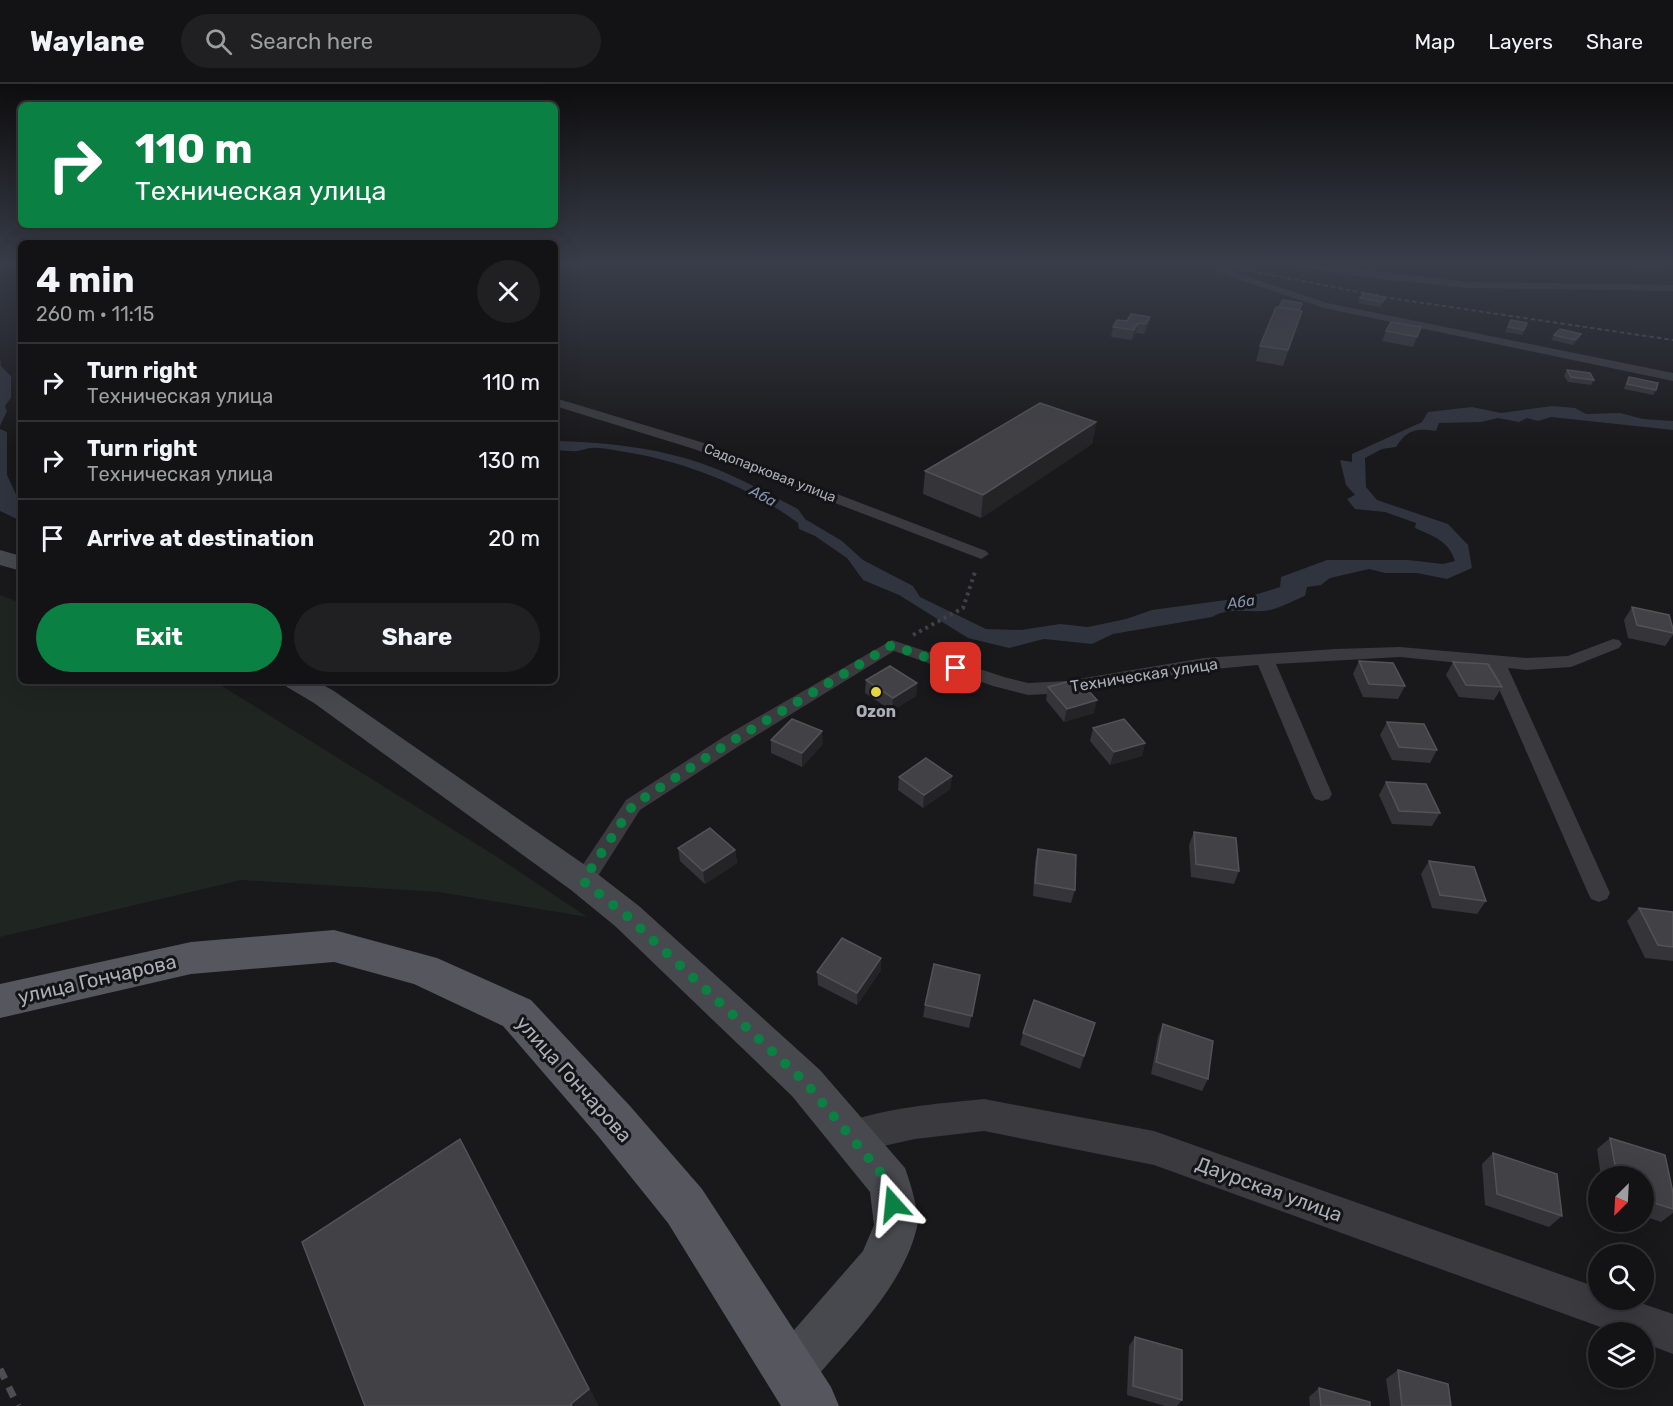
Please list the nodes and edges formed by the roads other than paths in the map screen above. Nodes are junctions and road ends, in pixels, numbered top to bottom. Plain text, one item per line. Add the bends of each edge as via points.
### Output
1 (1420, 326) edge
2 (1673, 377) edge
3 (558, 403) edge
4 (981, 554) road end
5 (0, 557) edge
6 (18, 563) edge
7 (1613, 644) dead end
8 (1265, 660) junction
9 (1497, 661) junction
10 (301, 684) edge
11 (1322, 794) dead end
12 (583, 881) junction
13 (1599, 893) dead end
14 (0, 1000) edge
15 (852, 1137) junction
16 (1673, 1334) edge
17 (791, 1370) junction
18 (812, 1406) edge

1 - 2 street
3 - 4 street, Садопарковая улица via 699,446
5 - 6 main road
7 - 9 street, Техническая улица via 1571,661
8 - 9 street, Техническая улица via 1400,652
8 - 11 street
8 - 12 street, Техническая улица via 1204,664 1066,687 1028,689 892,645 633,805
9 - 13 street
10 - 12 main road
12 - 15 main road via 627,916 806,1083
14 - 17 main road, улица Гончарова via 191,958 334,946 423,970 518,1013 685,1206
15 - 16 street, Даурская улица via 915,1123 984,1115 1154,1148
15 - 17 main road via 890,1184 896,1224 879,1267
17 - 18 main road, улица Гончарова

